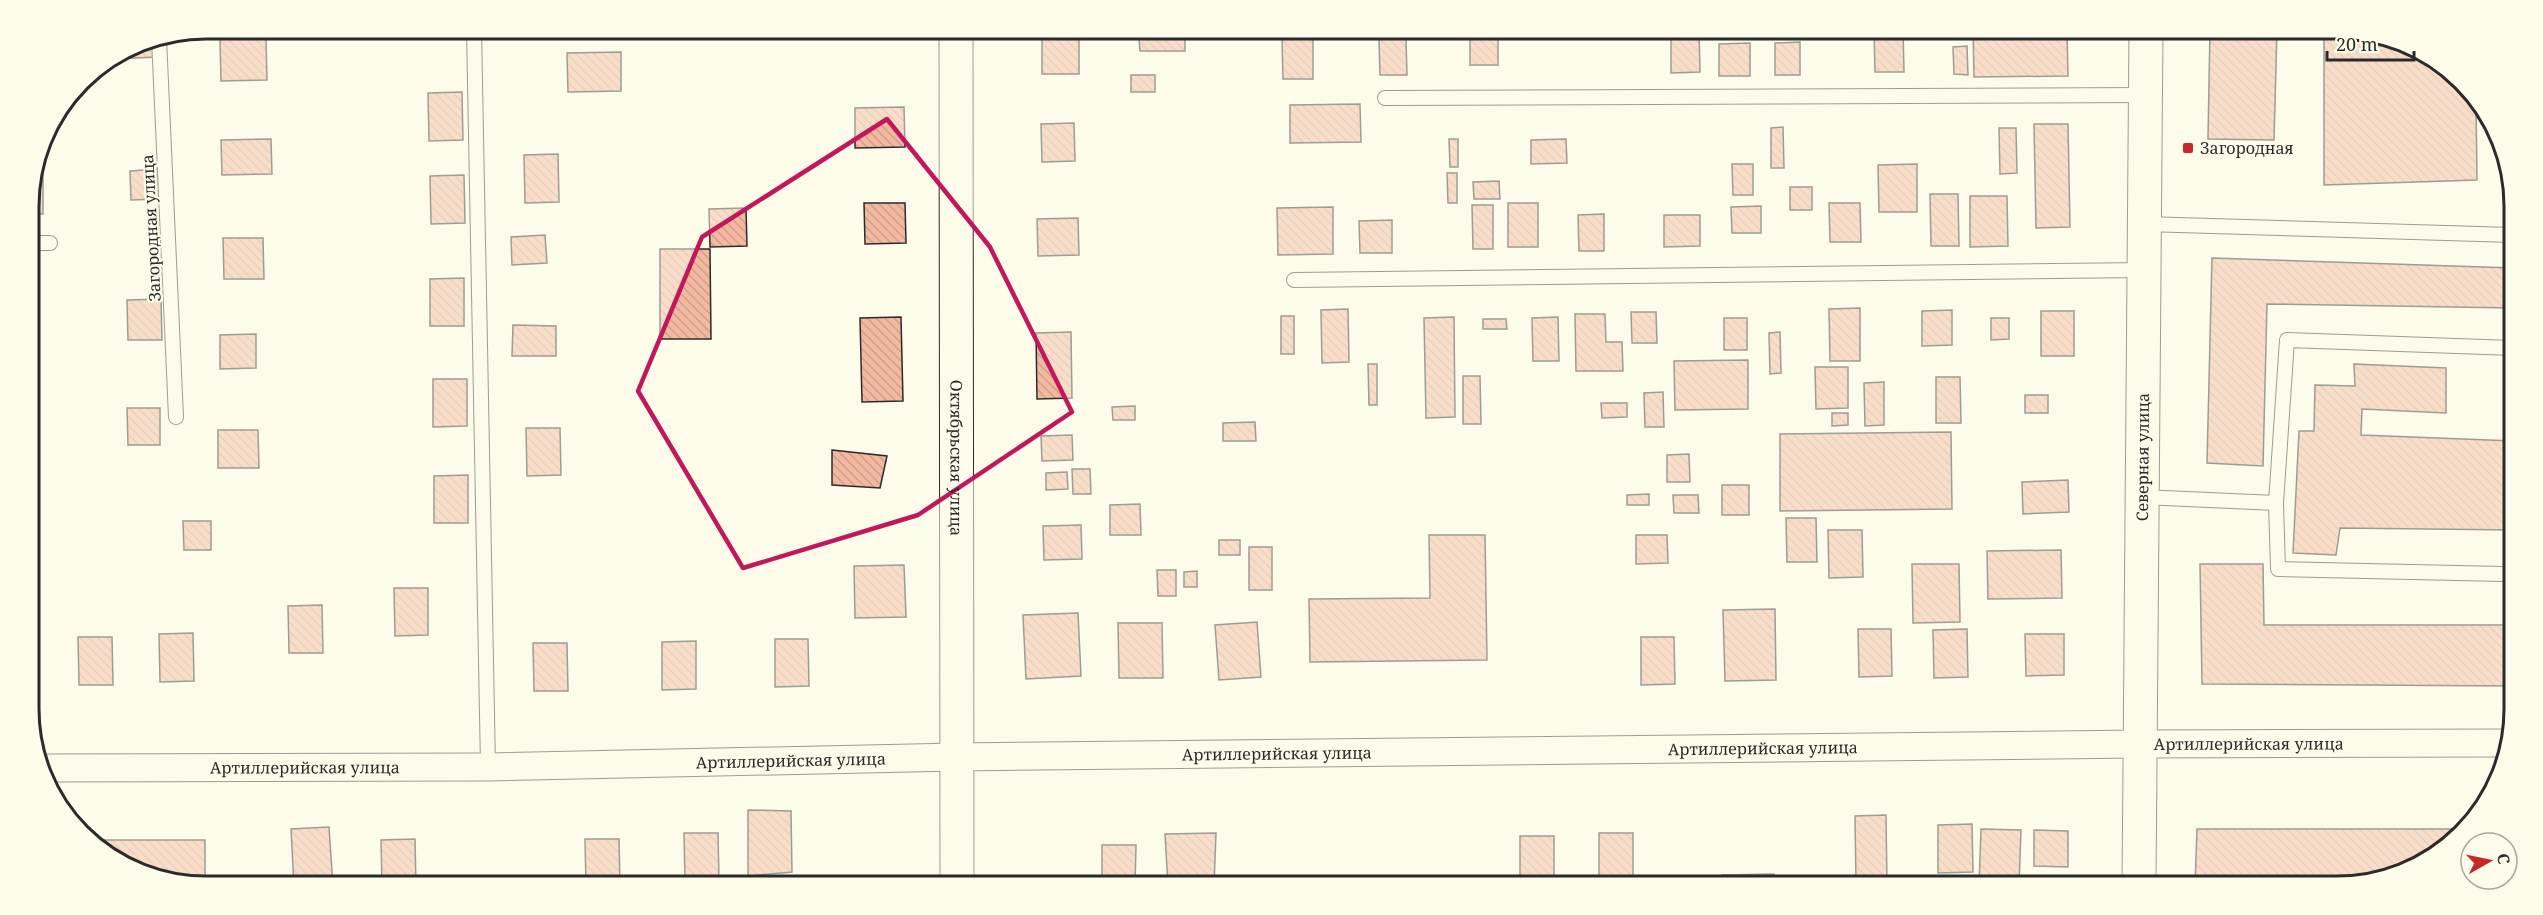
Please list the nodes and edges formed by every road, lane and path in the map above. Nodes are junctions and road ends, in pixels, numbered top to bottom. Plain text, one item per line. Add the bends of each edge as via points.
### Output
1 (474, 39) edge
2 (956, 39) edge
3 (2146, 39) edge
4 (159, 46) edge
5 (2145, 95) junction
6 (1386, 98) dead end
7 (2144, 224) junction
8 (2504, 235) edge
9 (39, 243) edge
10 (50, 243) dead end
11 (2144, 270) junction
12 (1294, 280) dead end
13 (2504, 348) edge
14 (176, 417) dead end
15 (2142, 497) junction
16 (2276, 503) junction
17 (2503, 574) dead end
18 (2501, 742) edge
19 (2140, 744) junction
20 (957, 757) junction
21 (488, 767) junction
22 (50, 768) edge
23 (957, 876) edge
24 (2139, 876) edge

1 - 21 lane
2 - 20 street, Октябрьская улица
3 - 5 street, Северная улица
4 - 14 lane, Загородная улица
5 - 6 lane
5 - 7 street, Северная улица
7 - 8 lane
7 - 11 street, Северная улица
9 - 10 lane
11 - 12 lane
11 - 15 street, Северная улица
13 - 16 lane via 2287,340
15 - 16 lane
15 - 19 street, Северная улица
16 - 17 lane via 2278,569
18 - 19 street, Артиллерийская улица
19 - 20 street, Артиллерийская улица
19 - 24 street, Северная улица
20 - 21 street, Артиллерийская улица
20 - 23 street, Октябрьская улица
21 - 22 street, Артиллерийская улица

